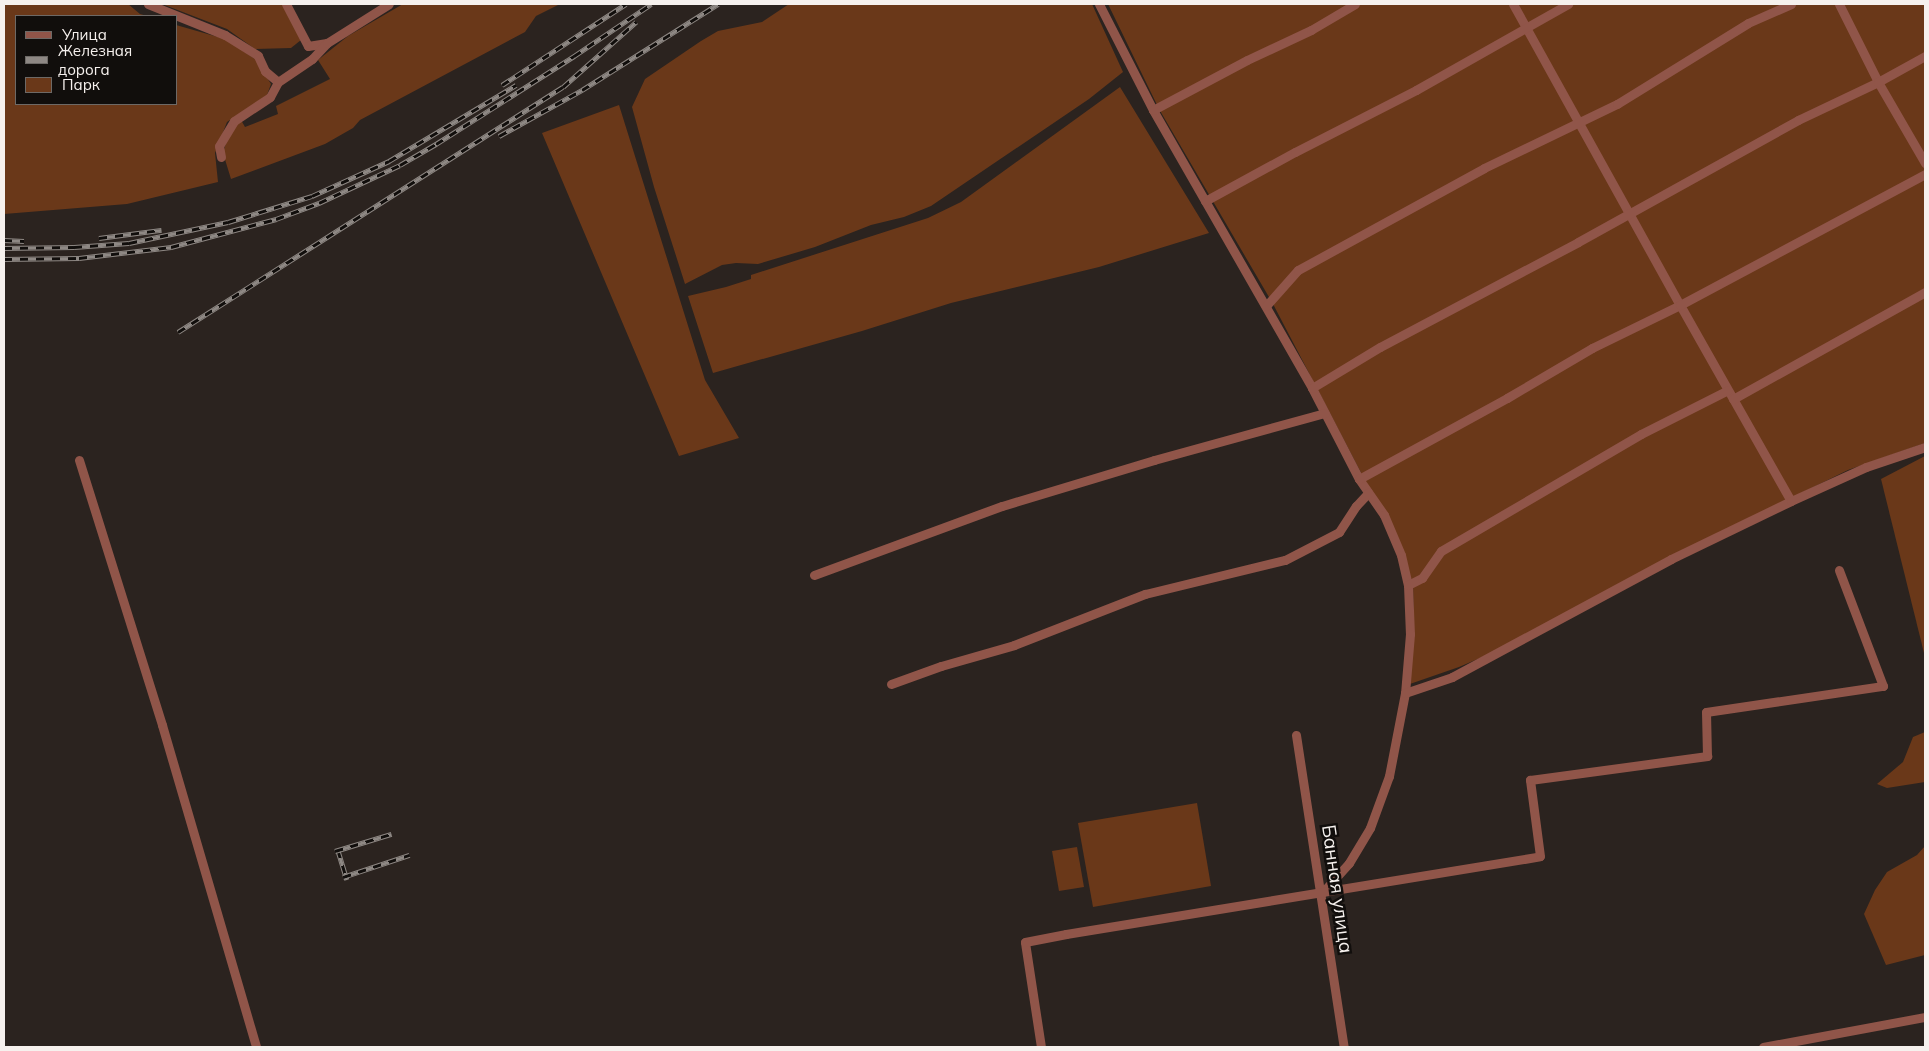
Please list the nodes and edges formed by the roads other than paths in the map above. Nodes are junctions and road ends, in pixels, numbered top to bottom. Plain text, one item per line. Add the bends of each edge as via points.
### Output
1 (148, 4) edge
2 (286, 4) edge
3 (388, 4) edge
4 (1099, 4) edge
5 (1355, 4) edge
6 (1513, 4) edge
7 (1568, 4) edge
8 (1792, 4) edge
9 (1839, 4) edge
10 (175, 15) edge
11 (178, 16) edge
12 (1526, 28) junction
13 (327, 42) junction
14 (1925, 56) edge
15 (278, 82) junction
16 (1878, 82) junction
17 (1153, 110) junction
18 (1579, 121) junction
19 (222, 157) dead end
20 (1925, 163) edge
21 (1925, 174) edge
22 (1205, 201) junction
23 (1629, 214) junction
24 (1925, 292) edge
25 (1680, 305) junction
26 (1266, 306) junction
27 (1312, 388) junction
28 (1728, 390) junction
29 (1733, 398) junction
30 (1325, 413) junction
31 (1925, 447) edge
32 (79, 460) dead end
33 (1359, 479) junction
34 (1368, 493) junction
35 (1791, 501) junction
36 (1839, 570) dead end
37 (814, 574) dead end
38 (1408, 585) junction
39 (891, 684) dead end
40 (1405, 694) junction
41 (1296, 735) dead end
42 (1322, 893) junction
43 (1925, 1017) edge
44 (256, 1047) edge
45 (1041, 1047) edge
46 (1344, 1047) edge
47 (1762, 1047) edge

1 - 10 street
2 - 13 street via 308,46
3 - 13 street
4 - 17 street
5 - 17 street via 1311,30
6 - 12 street
7 - 12 street
8 - 18 street via 1748,23 1617,104
9 - 16 street
11 - 15 street via 225,35 258,56 265,71
12 - 18 street
12 - 22 street
13 - 15 street via 312,59
14 - 16 street
15 - 19 street via 270,97 234,121 219,146
16 - 20 street
16 - 23 street via 1798,120
17 - 22 street
18 - 23 street
18 - 26 street via 1484,168 1298,270
21 - 25 street
22 - 26 street
23 - 25 street
23 - 27 street via 1380,347
24 - 29 street
25 - 28 street
25 - 33 street via 1592,348
26 - 27 street
27 - 30 street
28 - 29 street
28 - 38 street via 1641,434 1441,551 1422,578
29 - 35 street
30 - 33 street
30 - 37 street via 1002,506
31 - 35 street via 1866,467
32 - 44 street via 162,725
33 - 34 street
34 - 38 street via 1384,515 1401,554
34 - 39 street via 1339,532 1285,560 1145,594 1014,645
35 - 40 street via 1671,559 1460,673
36 - 42 street via 1883,686 1706,712 1707,756 1530,780 1540,856
38 - 40 street via 1410,634
40 - 42 street via 1389,776 1370,828 1349,863
41 - 42 street, Банная улица
42 - 45 street via 1025,942
42 - 46 street, Банная улица
43 - 47 street

